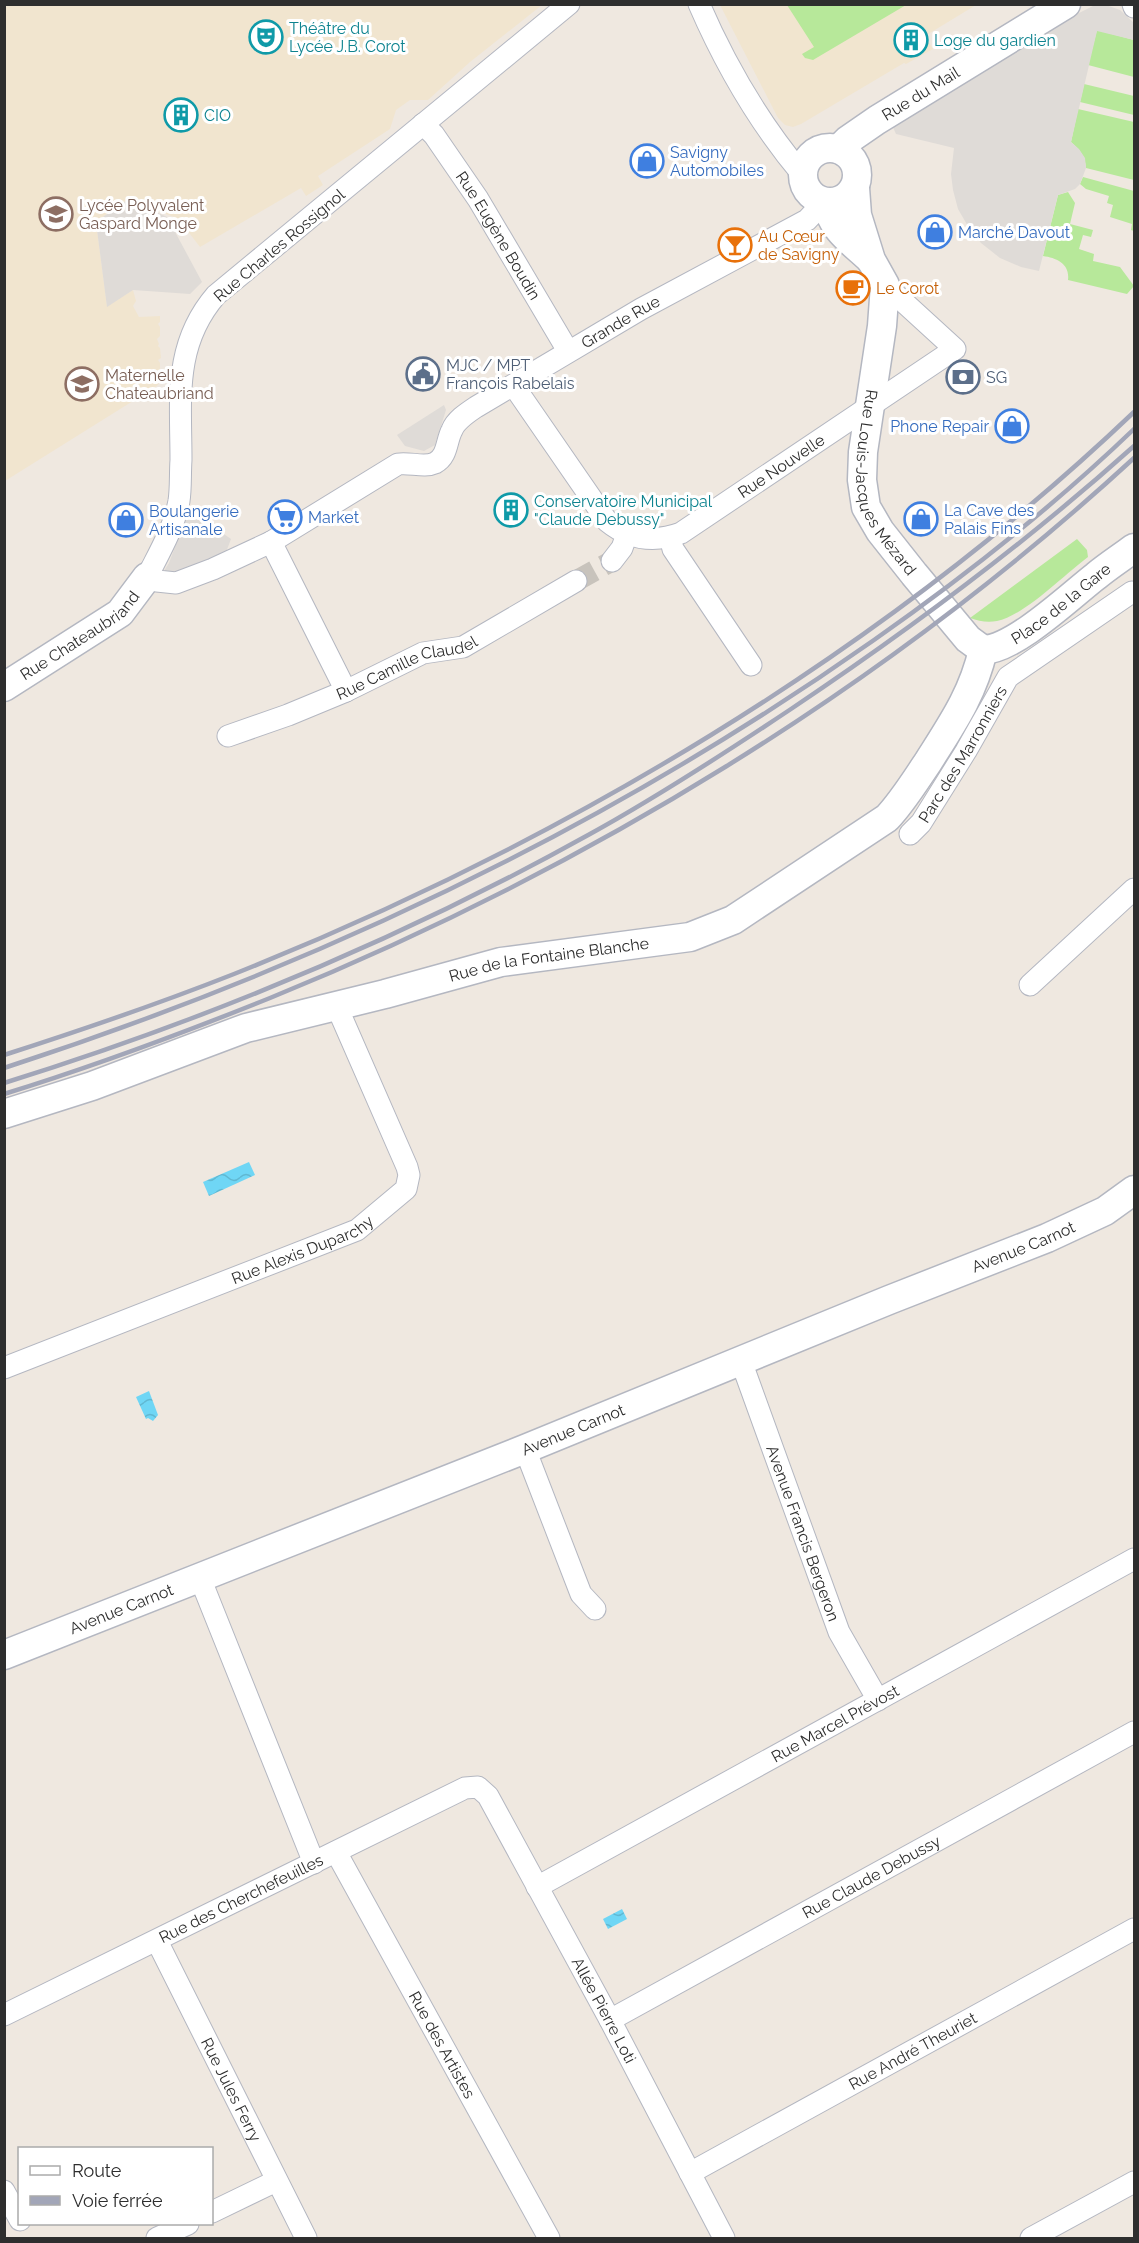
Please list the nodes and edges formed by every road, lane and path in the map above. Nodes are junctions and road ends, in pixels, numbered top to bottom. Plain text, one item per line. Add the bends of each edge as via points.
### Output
1 (569, 4) edge
2 (699, 4) edge
3 (1066, 4) edge
4 (423, 124) junction
5 (839, 149) junction
6 (802, 174) junction
7 (855, 188) junction
8 (825, 203) junction
9 (871, 260) junction
10 (885, 285) junction
11 (568, 351) junction
12 (518, 392) dead end
13 (870, 405) junction
14 (627, 534) junction
15 (670, 537) junction
16 (271, 542) junction
17 (1123, 556) edge
18 (612, 561) tunnel mouth
19 (147, 577) junction
20 (576, 581) tunnel mouth
21 (1133, 594) edge
22 (983, 650) junction
23 (751, 665) dead end
24 (4, 687) edge
25 (346, 690) junction
26 (228, 736) dead end
27 (910, 834) dead end
28 (1134, 889) edge
29 (1030, 985) dead end
30 (337, 1007) junction
31 (4, 1114) edge
32 (1134, 1190) edge
33 (741, 1362) junction
34 (4, 1368) edge
35 (525, 1449) junction
36 (1134, 1559) edge
37 (200, 1578) junction
38 (595, 1609) dead end
39 (4, 1655) edge
40 (878, 1700) junction
41 (1134, 1732) edge
42 (478, 1788) joint
43 (336, 1852) junction
44 (314, 1863) junction
45 (537, 1887) junction
46 (1134, 1929) edge
47 (157, 1941) junction
48 (4, 2014) edge
49 (610, 2020) junction
50 (690, 2173) junction
51 (276, 2181) junction
52 (1134, 2182) edge
53 (4, 2191) edge
54 (213, 2212) edge
55 (18, 2218) edge
56 (184, 2225) edge
57 (157, 2238) edge
58 (306, 2238) edge
59 (549, 2238) edge
60 (724, 2238) edge
61 (1031, 2238) edge

1 - 4 street, Rue Charles Rossignol
2 - 6 street via 770,132
3 - 5 street, Rue du Mail via 877,120
4 - 11 street, Rue Eugène Boudin via 478,199
4 - 19 street, Rue Charles Rossignol via 216,295 199,318 187,347 182,377 179,500 169,533
5 - 6 street via 814,153
5 - 7 street via 854,161 858,179
6 - 8 street via 808,192
7 - 8 street via 843,200
7 - 9 street via 857,215
8 - 9 street via 836,227
8 - 11 street, Grande Rue via 807,220
9 - 10 street
10 - 13 street, Rue Louis-Jacques Mézard
10 - 13 street, Rue Nouvelle via 955,349
11 - 16 street, Grande Rue via 465,414 452,429 445,453 435,463 398,464
12 - 14 street via 606,521
13 - 15 street, Rue Nouvelle
13 - 22 street, Rue Louis-Jacques Mézard via 863,452 866,507 914,574 968,639
14 - 15 street
14 - 18 street
15 - 23 street via 673,549
16 - 19 street, Grande Rue via 176,583
16 - 25 street
17 - 21 street, Parc des Marronniers
17 - 22 street, Place de la Gare via 1047,616 1001,646
19 - 24 street, Rue Chateaubriand via 120,613
20 - 25 street, Rue Camille Claudel via 463,647 423,653
21 - 27 street, Parc des Marronniers via 1008,677 966,751
22 - 30 street, Rue de la Fontaine Blanche via 977,675 960,712 904,800 887,818 733,920 679,939 501,962
25 - 26 street, Rue Camille Claudel
28 - 29 street
30 - 31 street, Rue de la Fontaine Blanche via 246,1028 92,1086
30 - 34 street, Rue Alexis Duparchy via 407,1167 405,1189 357,1230
32 - 33 street, Avenue Carnot via 1105,1211 1047,1238
33 - 35 street, Avenue Carnot
33 - 40 street, Avenue Francis Bergeron via 839,1632
35 - 37 street, Avenue Carnot
35 - 38 street via 580,1594
36 - 40 street, Rue Marcel Prévost
37 - 39 street, Avenue Carnot
37 - 44 street
40 - 45 street, Rue Marcel Prévost
41 - 49 street, Rue Claude Debussy
42 - 43 street, Rue des Cherchefeuilles via 465,1788
42 - 45 street, Allée Pierre Loti via 488,1796
43 - 44 street, Rue des Cherchefeuilles
43 - 59 street, Rue des Artistes
44 - 47 street, Rue des Cherchefeuilles
45 - 49 street, Allée Pierre Loti
46 - 50 street, Rue André Theuriet
47 - 48 street, Rue des Cherchefeuilles
47 - 51 street, Rue Jules Ferry
49 - 50 street, Allée Pierre Loti
50 - 60 street, Allée Pierre Loti
51 - 54 street
51 - 58 street, Rue Jules Ferry
52 - 61 street
53 - 55 street
56 - 57 street

